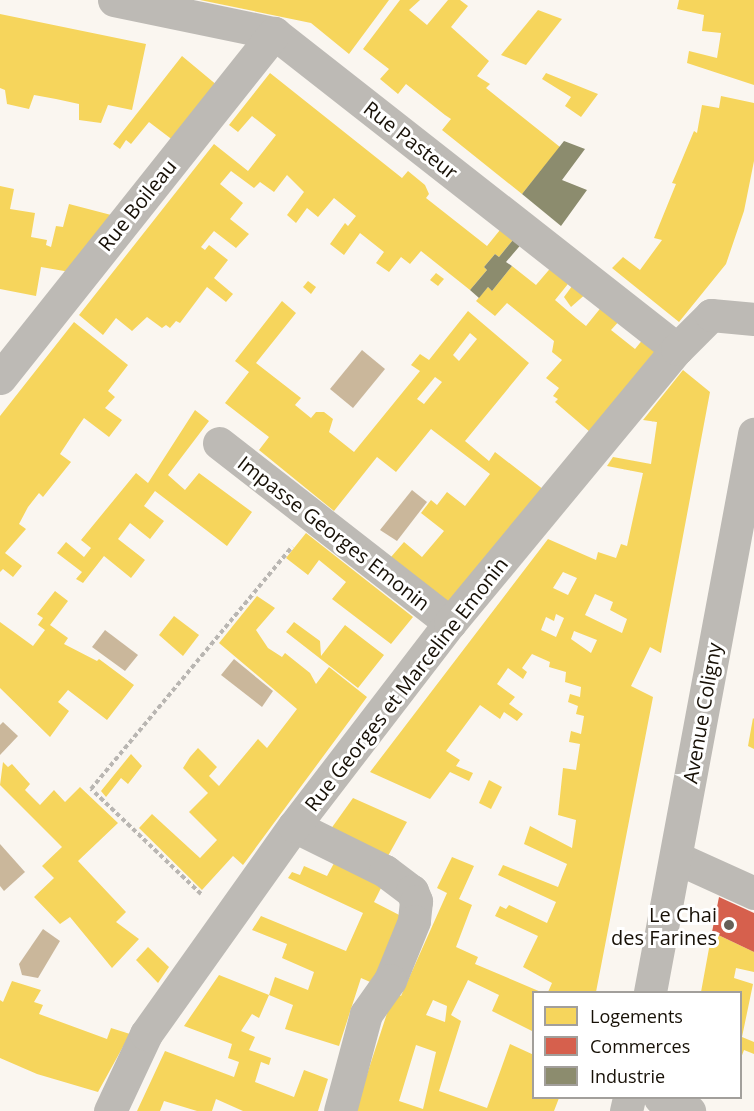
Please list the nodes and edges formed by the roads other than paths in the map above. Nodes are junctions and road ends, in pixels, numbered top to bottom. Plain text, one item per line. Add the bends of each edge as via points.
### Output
1 (114, 0) edge
2 (274, 33) junction
3 (754, 319) edge
4 (14, 339) edge
5 (677, 349) junction
6 (0, 378) edge
7 (754, 434) edge
8 (219, 443) dead end
9 (450, 623) junction
10 (294, 826) junction
11 (676, 858) junction
12 (754, 893) edge
13 (650, 991) edge
14 (662, 1099) edge
15 (110, 1111) edge
16 (340, 1111) edge
17 (689, 1111) edge

1 - 2 street, Rue Pasteur
2 - 4 street, Rue Boileau
2 - 5 street, Rue Pasteur
3 - 5 street, Rue Georges et Marceline Emonin via 711,315
4 - 6 street, Rue Boileau
5 - 9 street, Rue Georges et Marceline Emonin
7 - 11 street, Avenue Coligny
8 - 9 street, Impasse Georges Emonin
9 - 10 street, Rue Georges et Marceline Emonin
10 - 15 street, Rue Georges et Marceline Emonin via 146,1034
10 - 16 street via 385,871 412,891 416,901 414,921 390,980 366,1014
11 - 12 street
11 - 13 street, Avenue Coligny
14 - 17 street

